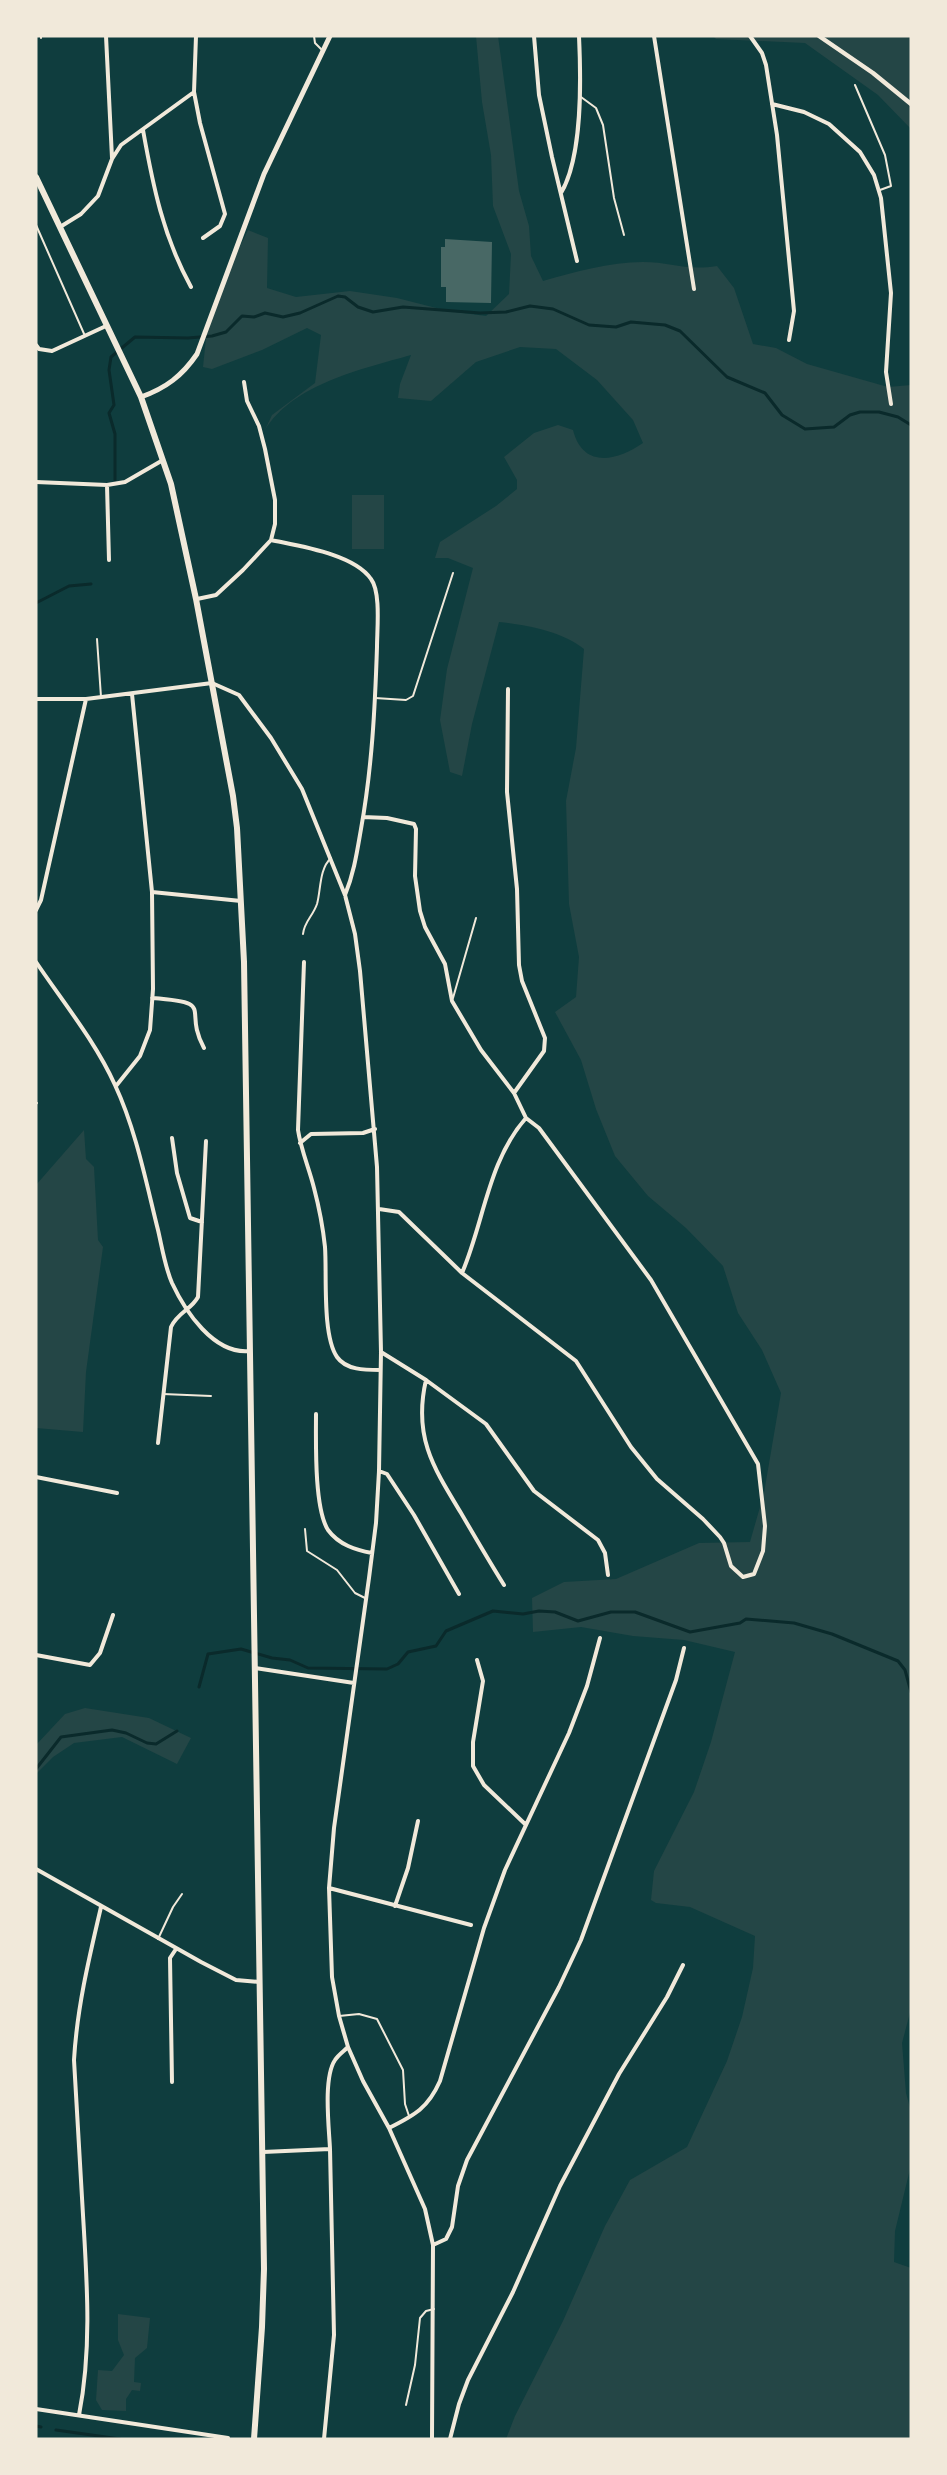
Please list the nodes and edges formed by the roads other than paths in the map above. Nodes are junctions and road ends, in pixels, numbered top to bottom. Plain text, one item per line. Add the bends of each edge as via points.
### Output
1 (106, 36) edge
2 (196, 36) edge
3 (314, 36) edge
4 (330, 36) edge
5 (534, 36) edge
6 (579, 36) edge
7 (654, 36) edge
8 (750, 36) edge
9 (819, 36) edge
10 (323, 51) junction
11 (855, 85) dead end
12 (194, 92) junction
13 (581, 97) junction
14 (911, 104) edge
15 (771, 105) junction
16 (144, 130) junction
17 (112, 159) junction
18 (36, 177) edge
19 (880, 190) junction
20 (561, 193) junction
21 (36, 225) edge
22 (60, 227) junction
23 (624, 235) dead end
24 (203, 238) dead end
25 (577, 261) dead end
26 (191, 287) dead end
27 (694, 290) dead end
28 (107, 326) junction
29 (85, 336) junction
30 (789, 340) dead end
31 (36, 345) edge
32 (244, 382) dead end
33 (141, 397) junction
34 (891, 404) dead end
35 (164, 459) junction
36 (36, 482) edge
37 (107, 485) junction
38 (271, 540) junction
39 (109, 560) dead end
40 (453, 573) dead end
41 (196, 599) junction
42 (98, 639) dead end
43 (212, 683) junction
44 (508, 689) dead end
45 (132, 694) junction
46 (101, 697) junction
47 (375, 698) junction
48 (36, 699) edge
49 (86, 699) junction
50 (363, 817) junction
51 (331, 858) junction
52 (152, 892) junction
53 (345, 895) junction
54 (242, 901) junction
55 (36, 910) edge
56 (476, 918) dead end
57 (303, 934) dead end
58 (36, 962) edge
59 (304, 962) dead end
60 (152, 998) junction
61 (452, 1001) junction
62 (204, 1048) dead end
63 (116, 1086) junction
64 (514, 1093) junction
65 (526, 1118) junction
66 (375, 1129) junction
67 (172, 1138) dead end
68 (207, 1141) dead end
69 (300, 1143) junction
70 (379, 1209) junction
71 (202, 1222) junction
72 (462, 1273) junction
73 (186, 1308) junction
74 (250, 1351) junction
75 (381, 1352) junction
76 (380, 1370) junction
77 (426, 1380) junction
78 (163, 1395) junction
79 (211, 1396) dead end
80 (316, 1414) dead end
81 (158, 1443) dead end
82 (379, 1471) junction
83 (36, 1477) edge
84 (117, 1493) dead end
85 (305, 1529) dead end
86 (372, 1553) junction
87 (608, 1575) dead end
88 (504, 1585) dead end
89 (459, 1594) dead end
90 (366, 1599) junction
91 (113, 1615) dead end
92 (600, 1638) dead end
93 (684, 1648) dead end
94 (36, 1654) edge
95 (477, 1660) dead end
96 (254, 1668) junction
97 (354, 1683) junction
98 (418, 1821) dead end
99 (525, 1824) junction
100 (36, 1869) edge
101 (329, 1888) junction
102 (182, 1894) dead end
103 (395, 1906) junction
104 (101, 1907) junction
105 (471, 1925) dead end
106 (158, 1939) junction
107 (176, 1949) junction
108 (683, 1965) dead end
109 (260, 1982) junction
110 (339, 2016) junction
111 (348, 2047) junction
112 (172, 2082) dead end
113 (410, 2118) junction
114 (389, 2128) junction
115 (330, 2149) junction
116 (263, 2152) junction
117 (433, 2245) junction
118 (434, 2309) junction
119 (406, 2405) dead end
120 (36, 2409) edge
121 (79, 2415) junction
122 (228, 2438) edge
123 (254, 2439) edge
124 (324, 2439) edge
125 (432, 2439) edge
126 (450, 2439) edge

1 - 17 street
2 - 12 street
3 - 10 lane
4 - 10 main road
5 - 20 street via 539,95
6 - 13 street
7 - 27 street
8 - 15 street via 764,60
9 - 14 street
10 - 33 main road via 262,179 197,354 169,384
11 - 19 lane via 888,163 891,183
12 - 16 street
12 - 24 street via 225,214 220,226
13 - 20 street via 570,179
13 - 23 lane via 596,108 601,119
15 - 19 street via 804,112 839,131 868,163
15 - 30 street via 794,311
16 - 17 street via 121,145
16 - 26 street via 168,240
17 - 22 street via 98,195 81,214
18 - 22 main road
19 - 34 street via 891,293 886,372
20 - 25 street
21 - 29 lane
22 - 28 main road
28 - 29 street
28 - 33 main road
29 - 31 street via 52,351
32 - 38 street via 270,470 275,500
33 - 35 main road
35 - 37 street via 125,482
35 - 41 main road
36 - 37 street
37 - 39 street
38 - 41 street via 216,595
38 - 47 street via 343,559 371,578 376,598
40 - 47 lane via 413,696 406,700
41 - 43 main road
42 - 46 lane
43 - 45 street
43 - 51 street via 239,695 271,738 302,789
43 - 54 main road via 235,807
44 - 64 street via 507,792 517,890 519,965 545,1038 544,1051
45 - 46 street
45 - 52 street
46 - 49 street
47 - 50 street
48 - 49 street
49 - 55 street
50 - 53 street via 353,876
50 - 61 street via 410,822 416,829 415,876 420,911 445,964
51 - 53 street
51 - 57 lane
52 - 54 street
52 - 60 street
53 - 66 street via 360,971
54 - 74 main road
56 - 61 lane
58 - 63 street
59 - 69 street
60 - 62 street via 194,1005
60 - 63 street via 147,1039 140,1056
61 - 64 street via 481,1050
63 - 73 street via 142,1167 171,1281
64 - 65 street
65 - 72 street via 505,1147
65 - 72 street via 539,1128 651,1280 758,1464 765,1526 754,1574 743,1577 731,1566 720,1537 657,1479 576,1361
66 - 69 street via 363,1133 311,1134
66 - 70 street
67 - 71 street via 190,1218
68 - 71 street
69 - 76 street via 315,1188 324,1236 332,1347 345,1364
70 - 72 street via 399,1212
70 - 75 street
71 - 73 street via 198,1297 192,1307
73 - 74 street via 209,1335 234,1351
73 - 78 street via 171,1327
74 - 96 main road
75 - 76 street
75 - 77 street
76 - 82 street
77 - 87 street via 486,1424 534,1491 598,1540 605,1553
77 - 88 street via 422,1429 431,1464
78 - 79 lane
78 - 81 street
80 - 86 street via 321,1510 328,1529 341,1542
82 - 86 street
82 - 89 street via 387,1474 398,1490
83 - 84 street
85 - 90 lane via 307,1551 337,1570 355,1593
86 - 90 street
90 - 97 street
91 - 94 street via 100,1653 90,1665
92 - 99 street via 569,1733
93 - 117 street via 676,1680 581,1940 466,2160 452,2227 446,2239
95 - 99 street via 483,1681 472,1766 484,1785
96 - 97 street
96 - 109 main road
97 - 101 street
98 - 103 street
99 - 113 street via 484,1928 440,2081 432,2099
100 - 104 street
101 - 103 street
101 - 110 street via 332,1977
102 - 106 lane
103 - 105 street
104 - 106 street
104 - 121 street via 76,2028 74,2060 87,2281 84,2391
106 - 107 street
107 - 109 street via 236,1980
107 - 112 street via 170,1958
108 - 126 street via 560,2186 468,2380
109 - 116 main road
110 - 111 street
110 - 113 lane via 359,2014 377,2019 403,2070
111 - 114 street
111 - 115 street via 331,2067
113 - 114 street
114 - 117 street via 425,2209
115 - 116 street
115 - 124 street via 334,2334
116 - 123 main road via 264,2298
117 - 118 street
118 - 119 lane via 420,2318
118 - 125 street
120 - 121 street
121 - 122 street

